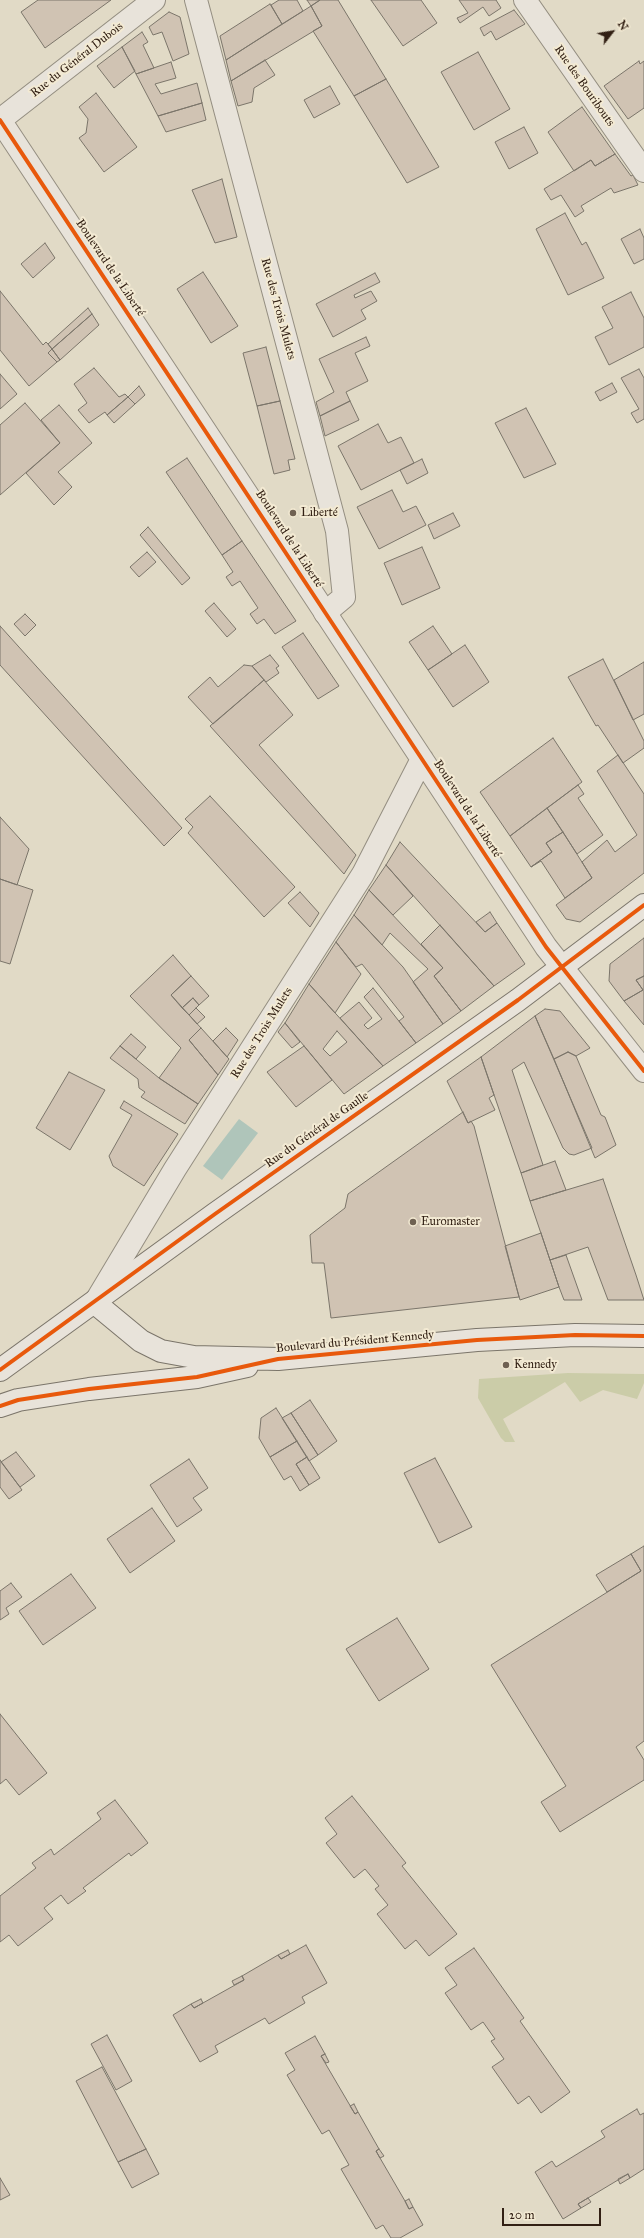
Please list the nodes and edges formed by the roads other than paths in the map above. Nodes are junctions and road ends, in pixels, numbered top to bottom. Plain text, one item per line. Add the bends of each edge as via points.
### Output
1 (154, 0) edge
2 (196, 0) edge
3 (525, 0) edge
4 (0, 120) edge
5 (644, 171) edge
6 (326, 612) junction
7 (422, 759) junction
8 (644, 905) edge
9 (562, 967) junction
10 (644, 1071) edge
11 (95, 1303) junction
12 (644, 1336) edge
13 (278, 1359) junction
14 (0, 1370) edge
15 (0, 1406) edge

1 - 4 street, Rue du Général Dubois
2 - 6 street, Rue des Trois Mulets via 337,531 344,597
3 - 5 street, Rue des Bouribouts
4 - 6 street, Boulevard de la Liberté
6 - 7 street, Boulevard de la Liberté
7 - 9 street, Boulevard de la Liberté via 546,947
7 - 11 street, Rue des Trois Mulets via 363,874 175,1169
8 - 9 street, Rue du Général de Gaulle
9 - 10 street, Boulevard de la Liberté
9 - 11 street, Rue du Général de Gaulle
11 - 13 street, Boulevard du Président Kennedy via 141,1341 161,1351 194,1357
11 - 14 street, Rue du Général de Gaulle
12 - 13 street, Boulevard du Président Kennedy via 575,1335 477,1340
13 - 15 street, Boulevard du Président Kennedy via 196,1377 89,1388 18,1400

